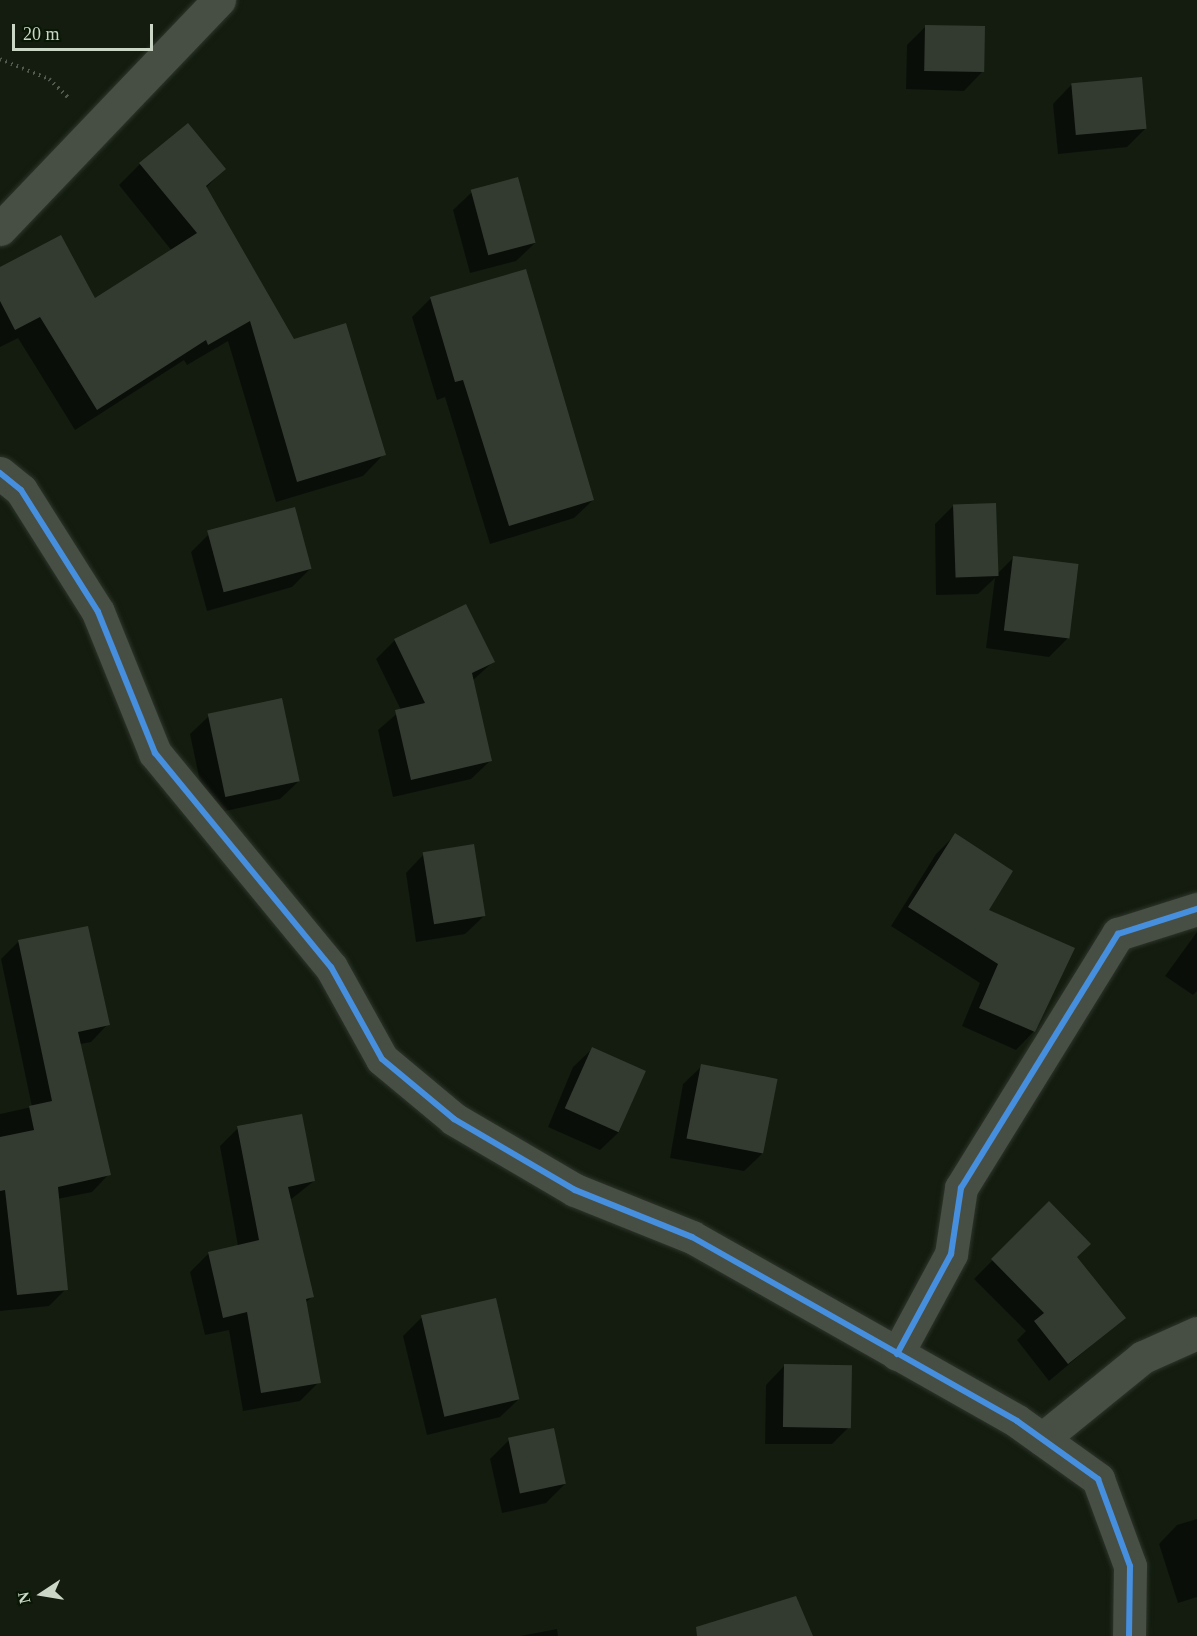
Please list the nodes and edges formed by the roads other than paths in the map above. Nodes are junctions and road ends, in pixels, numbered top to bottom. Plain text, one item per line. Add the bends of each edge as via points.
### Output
1 (219, 0) edge
2 (0, 229) edge
3 (0, 472) edge
4 (1197, 909) edge
5 (1197, 1333) edge
6 (897, 1354) junction
7 (1042, 1439) junction
8 (1129, 1636) edge

1 - 2 street
3 - 6 street via 21,490 99,612 155,753 331,967 382,1059 454,1119 575,1190 692,1237
4 - 6 street via 1118,934 961,1188 951,1254
5 - 7 street via 1143,1357
6 - 7 street
7 - 8 street via 1098,1479 1130,1566

